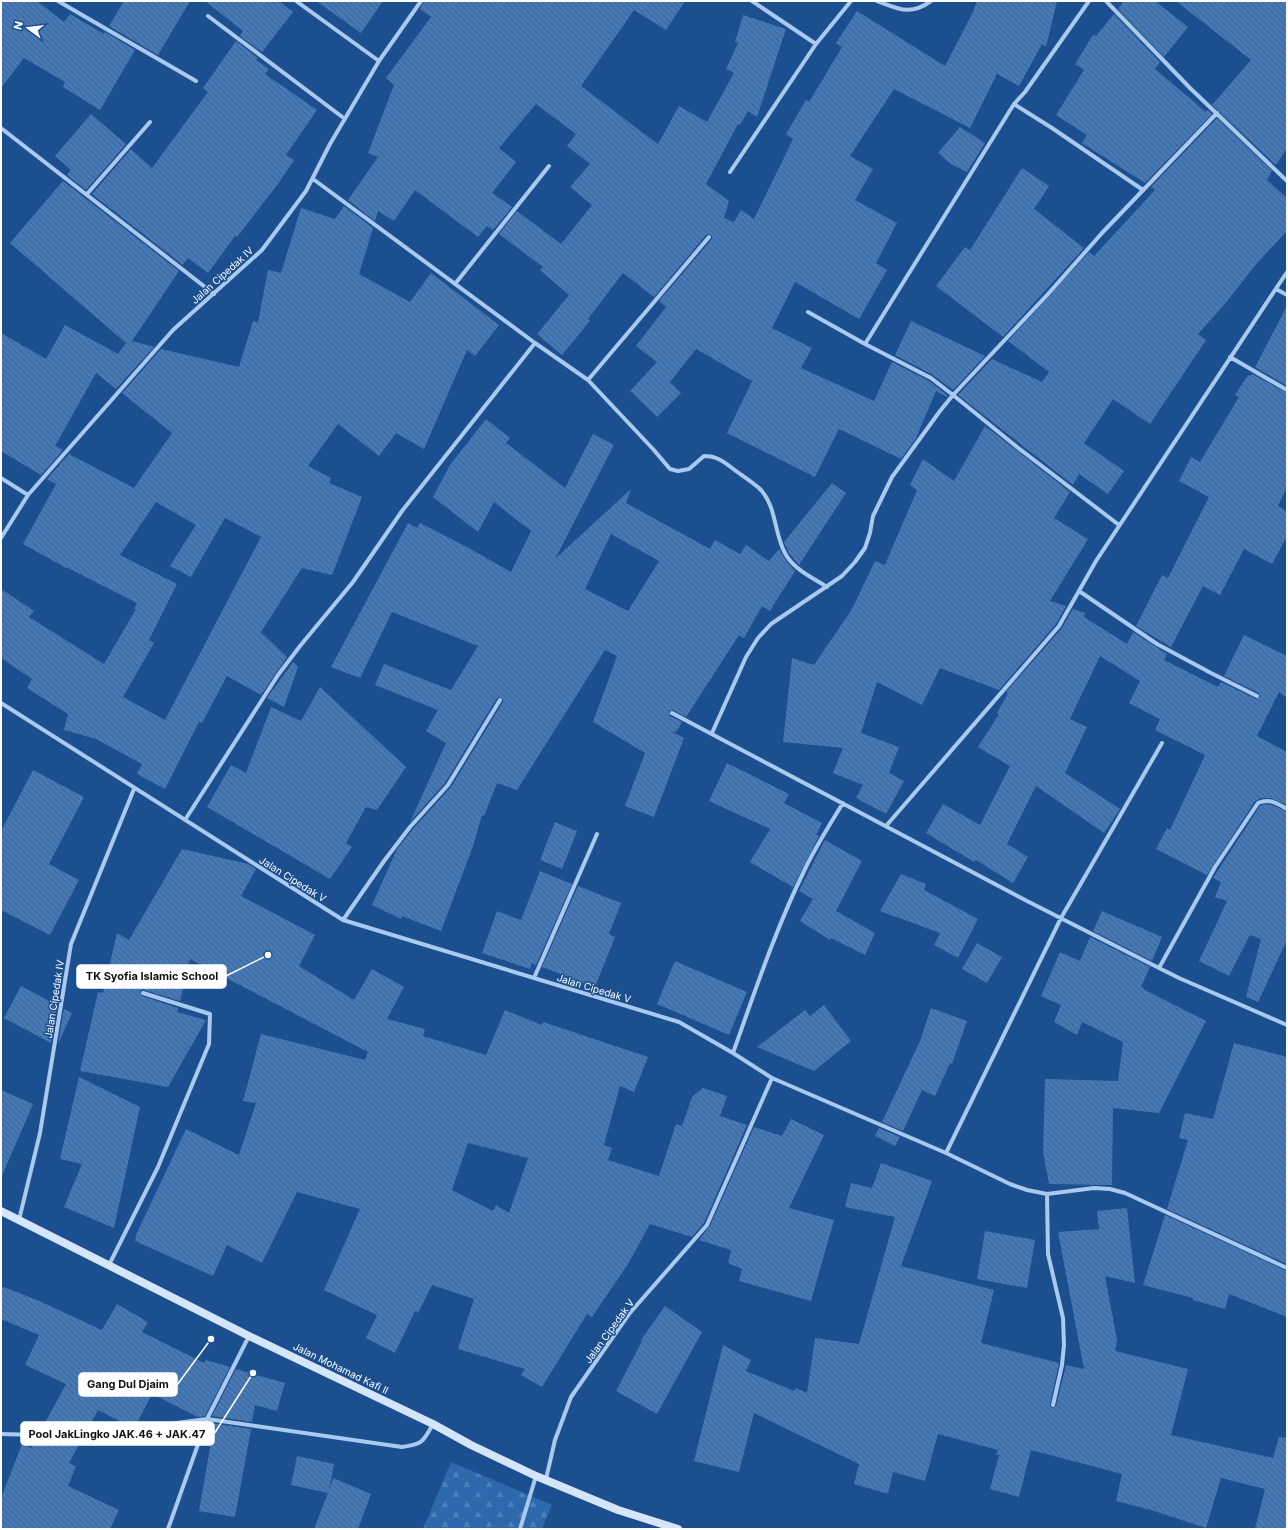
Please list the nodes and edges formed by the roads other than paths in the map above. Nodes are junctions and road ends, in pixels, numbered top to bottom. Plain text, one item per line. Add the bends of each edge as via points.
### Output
1 (58, 1) edge
2 (296, 1) edge
3 (421, 1) edge
4 (752, 1) edge
5 (851, 1) edge
6 (877, 1) edge
7 (931, 1) edge
8 (1089, 1) edge
9 (1106, 1) edge
10 (208, 16) dead end
11 (816, 44) junction
12 (379, 61) junction
13 (196, 81) dead end
14 (1014, 104) junction
15 (1217, 113) junction
16 (344, 119) junction
17 (150, 122) dead end
18 (1, 128) edge
19 (549, 166) dead end
20 (730, 172) dead end
21 (313, 179) junction
22 (1287, 181) edge
23 (1143, 190) junction
24 (87, 194) junction
25 (710, 237) dead end
26 (1287, 272) edge
27 (455, 284) junction
28 (1276, 289) junction
29 (214, 294) junction
30 (1287, 295) edge
31 (808, 312) dead end
32 (535, 343) junction
33 (865, 344) junction
34 (1230, 357) junction
35 (588, 380) junction
36 (1287, 390) edge
37 (953, 395) junction
38 (1, 478) edge
39 (28, 495) junction
40 (1119, 525) junction
41 (1, 538) edge
42 (827, 587) junction
43 (1078, 591) junction
44 (1257, 696) dead end
45 (500, 700) dead end
46 (1, 703) edge
47 (672, 713) dead end
48 (712, 733) junction
49 (1162, 743) dead end
50 (134, 789) junction
51 (843, 803) junction
52 (1287, 809) edge
53 (185, 820) junction
54 (886, 826) junction
55 (597, 834) dead end
56 (1060, 918) junction
57 (343, 920) junction
58 (1159, 968) junction
59 (534, 978) junction
60 (143, 993) dead end
61 (1287, 1025) edge
62 (733, 1053) junction
63 (772, 1078) junction
64 (946, 1153) junction
65 (1047, 1194) junction
66 (1, 1211) edge
67 (19, 1221) junction
68 (109, 1265) junction
69 (1287, 1268) edge
70 (249, 1336) junction
71 (1053, 1405) dead end
72 (207, 1419) junction
73 (432, 1426) junction
74 (1, 1434) edge
75 (536, 1476) junction
76 (546, 1479) junction
77 (168, 1529) edge
78 (520, 1529) edge
79 (678, 1529) edge

1 - 13 street
2 - 12 street
3 - 12 street, Jalan Cipedak IV
4 - 11 street
5 - 11 street
6 - 7 street via 906,11 924,7
8 - 14 street
9 - 15 street
10 - 16 street
11 - 20 street
12 - 16 street, Jalan Cipedak IV
14 - 23 street
14 - 33 street
15 - 22 street
15 - 23 street
16 - 21 street, Jalan Cipedak IV
17 - 24 street
18 - 24 street
19 - 27 street
21 - 27 street
21 - 29 street, Jalan Cipedak IV via 262,250
23 - 37 street
24 - 29 street
25 - 35 street
26 - 28 street
27 - 32 street
28 - 30 street
28 - 34 street
29 - 39 street, Jalan Cipedak IV via 173,330
31 - 33 street
32 - 35 street
32 - 53 street via 402,511 353,582 278,675
33 - 37 street via 931,378
34 - 36 street
34 - 40 street
35 - 42 street via 670,469 690,469 704,456 713,456 760,489 768,500 780,543 787,557 796,567
37 - 40 street
37 - 42 street via 892,477 873,516 870,533 862,552 842,576
38 - 39 street
39 - 41 street, Jalan Cipedak IV
40 - 43 street
42 - 48 street via 771,624 758,638 746,656
43 - 44 street via 1157,644
43 - 54 street via 1058,626
45 - 57 street via 448,785 410,826
46 - 50 street, Jalan Cipedak V
47 - 48 street
48 - 51 street
49 - 56 street
50 - 53 street, Jalan Cipedak V
50 - 67 street, Jalan Cipedak IV via 71,944 40,1133
51 - 54 street
51 - 62 street via 805,867 794,891
52 - 58 street via 1274,802 1264,800 1258,803 1215,866
53 - 57 street, Jalan Cipedak V
54 - 56 street
55 - 59 street
56 - 58 street
56 - 64 street
57 - 59 street, Jalan Cipedak V
58 - 61 street
59 - 62 street, Jalan Cipedak V via 679,1022
60 - 68 street via 210,1014 209,1044 149,1184
62 - 63 street, Jalan Cipedak V
63 - 64 street
63 - 76 street, Jalan Cipedak V via 707,1225 629,1314 572,1397 555,1440
64 - 65 street via 1010,1184
65 - 69 street via 1094,1188 1124,1192
65 - 71 street via 1048,1254 1062,1318 1064,1345
66 - 67 main road, Jalan Mohamad Kafi II
67 - 68 main road, Jalan Mohamad Kafi II
68 - 70 main road, Jalan Mohamad Kafi II
70 - 72 street
70 - 73 main road, Jalan Mohamad Kafi II
72 - 73 street via 402,1447 417,1445 426,1437
72 - 74 street via 78,1436
72 - 77 street
73 - 75 main road, Jalan Mohamad Kafi II
75 - 76 main road, Jalan Mohamad Kafi II
75 - 78 street
76 - 79 main road, Jalan Mohamad Kafi II via 618,1510

